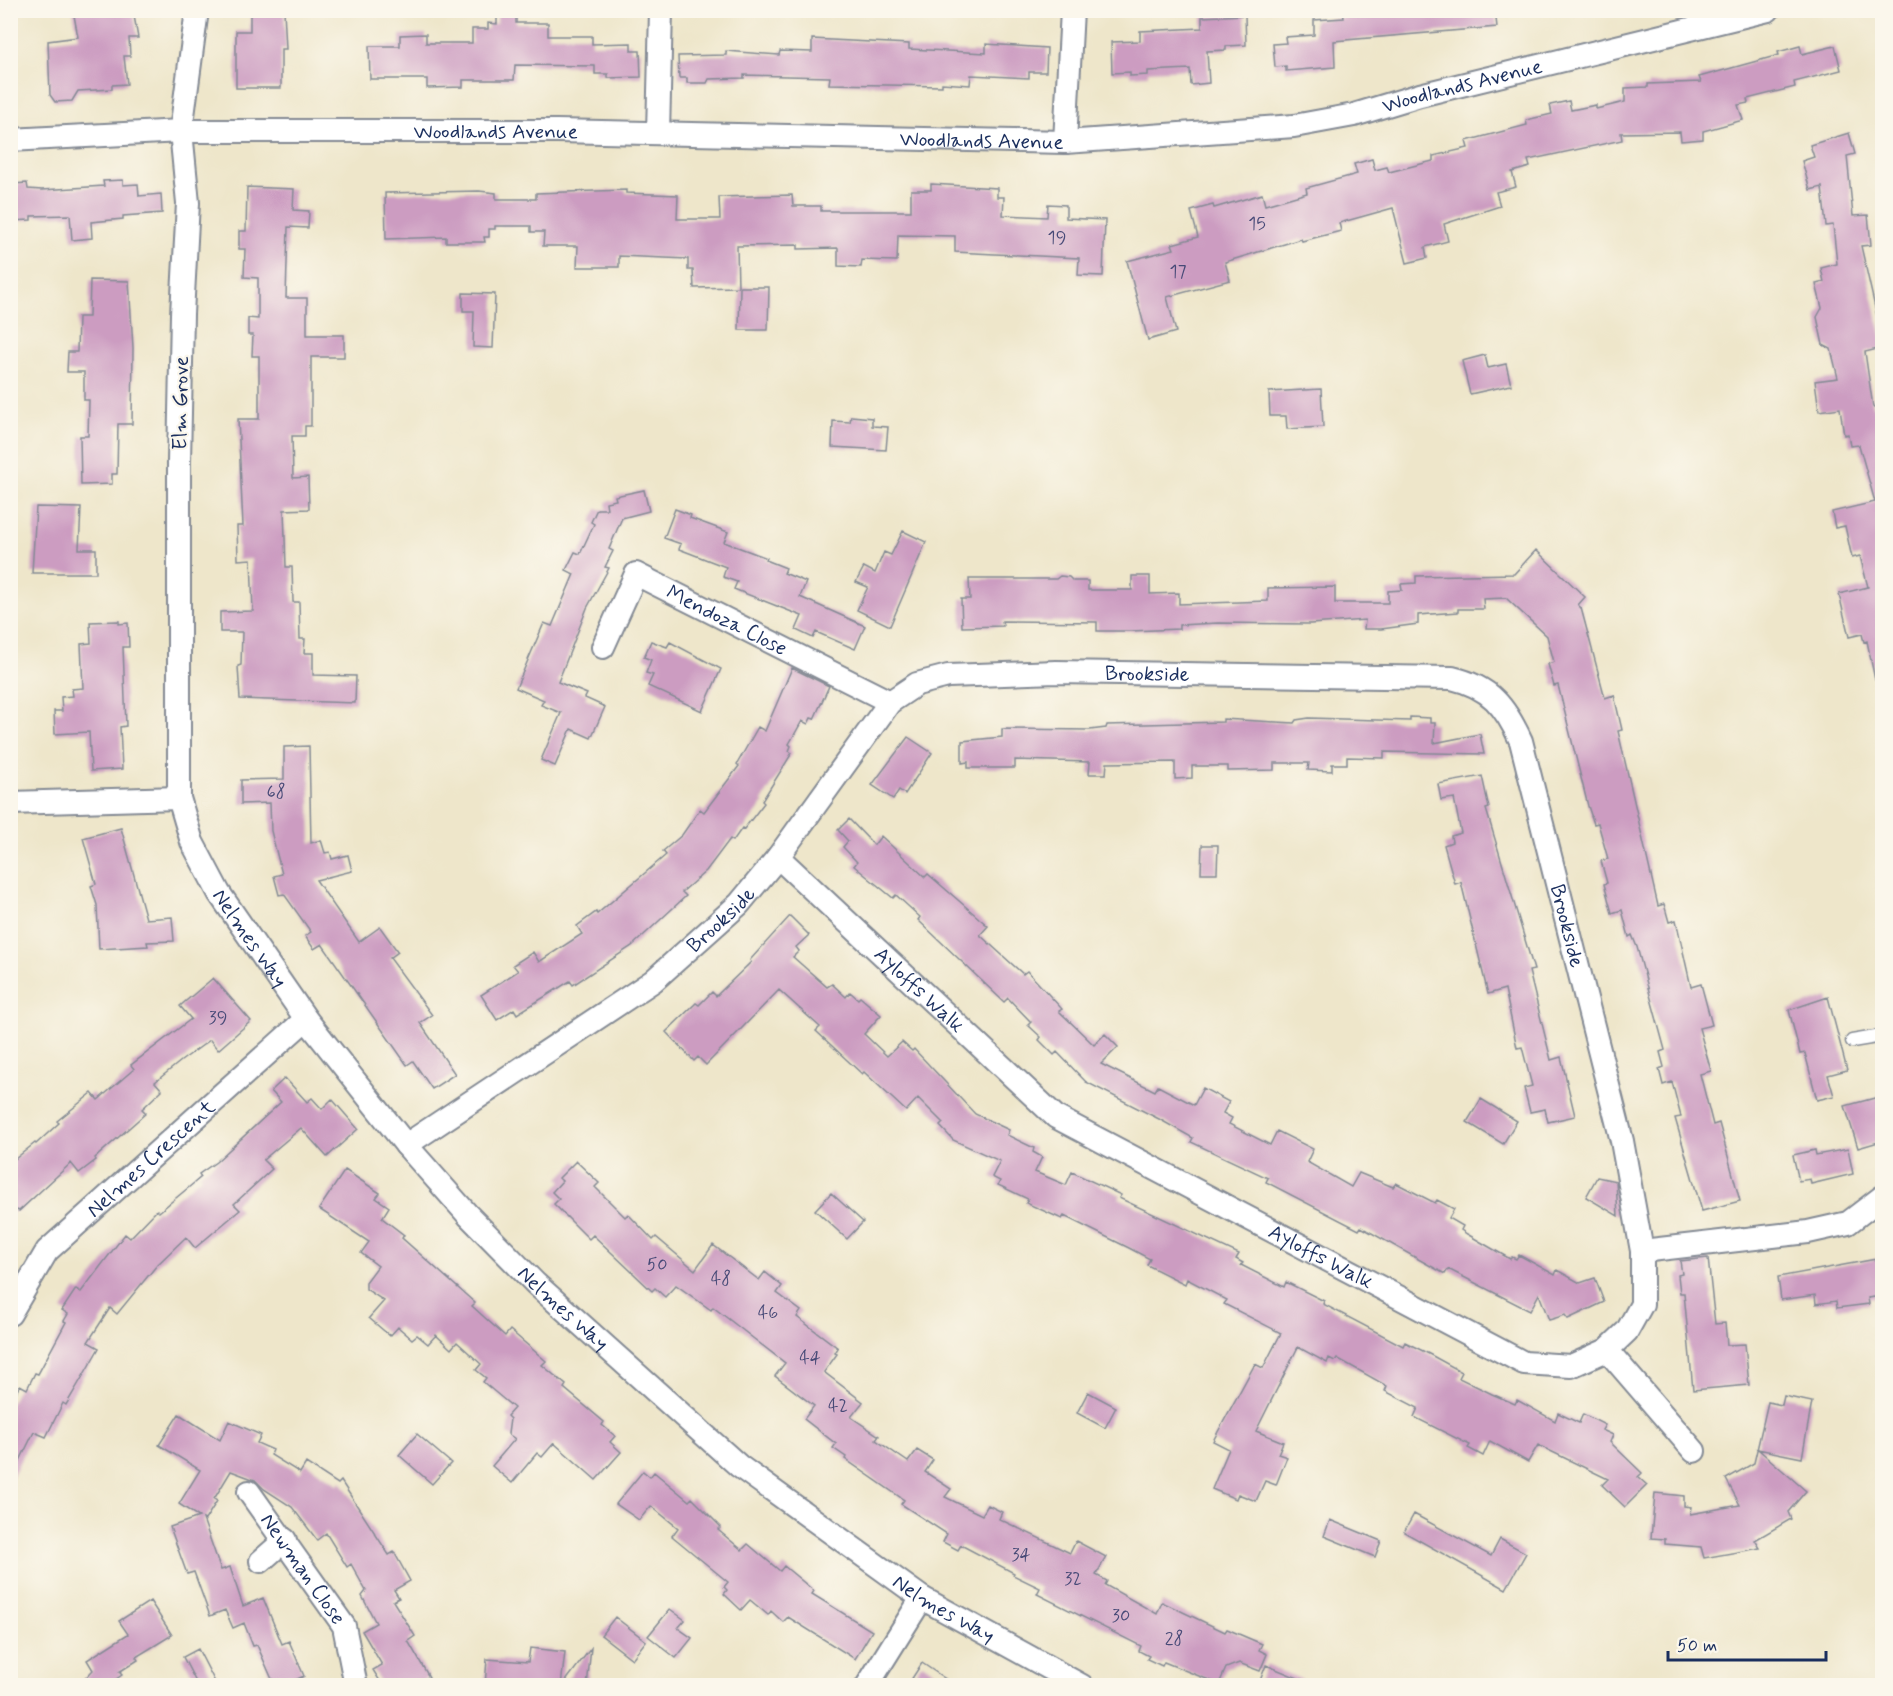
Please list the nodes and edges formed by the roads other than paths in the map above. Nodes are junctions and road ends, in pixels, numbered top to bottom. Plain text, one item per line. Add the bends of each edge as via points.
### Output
1 (197, 10) edge
2 (661, 10) edge
3 (1072, 10) edge
4 (1768, 10) edge
5 (182, 131) junction
6 (658, 133) junction
7 (10, 140) edge
8 (1065, 142) junction
9 (603, 647) dead end
10 (890, 702) junction
11 (179, 798) junction
12 (10, 803) edge
13 (778, 857) junction
14 (306, 1018) junction
15 (1882, 1035) edge
16 (1852, 1041) dead end
17 (406, 1145) junction
18 (1882, 1197) edge
19 (1642, 1251) junction
20 (10, 1314) edge
21 (1607, 1350) junction
22 (1694, 1451) dead end
23 (249, 1492) dead end
24 (285, 1540) junction
25 (261, 1561) dead end
26 (922, 1598) junction
27 (356, 1686) edge
28 (867, 1686) edge
29 (1082, 1686) edge

1 - 5 street, Elm Grove
2 - 6 street
3 - 8 street
4 - 8 street, Woodlands Avenue via 1420,94 1354,115 1294,126
5 - 6 street, Woodlands Avenue
5 - 7 street, Woodlands Avenue
5 - 11 street, Elm Grove via 188,203 180,440
6 - 8 street, Woodlands Avenue
9 - 10 street, Mendoza Close via 636,574
10 - 13 street, Brookside
10 - 19 street, Brookside via 917,684 948,676 1056,672 1452,678 1475,683 1509,715 1521,741 1622,1141
11 - 12 street
11 - 14 street, Nelmes Way via 192,842 219,893
13 - 17 street, Brookside via 738,904 653,981
13 - 21 street, Ayloffs Walk via 1056,1117 1524,1363 1571,1366
14 - 17 street, Nelmes Way
14 - 20 street, Nelmes Crescent via 46,1251
15 - 16 lane
17 - 26 street, Nelmes Way via 536,1284 739,1466
18 - 19 street via 1848,1223 1808,1232
19 - 21 street, Ayloffs Walk via 1642,1304 1627,1332
21 - 22 street
23 - 24 street, Newman Close
24 - 25 street
24 - 27 street, Newman Close via 344,1626
26 - 28 street
26 - 29 street, Nelmes Way

